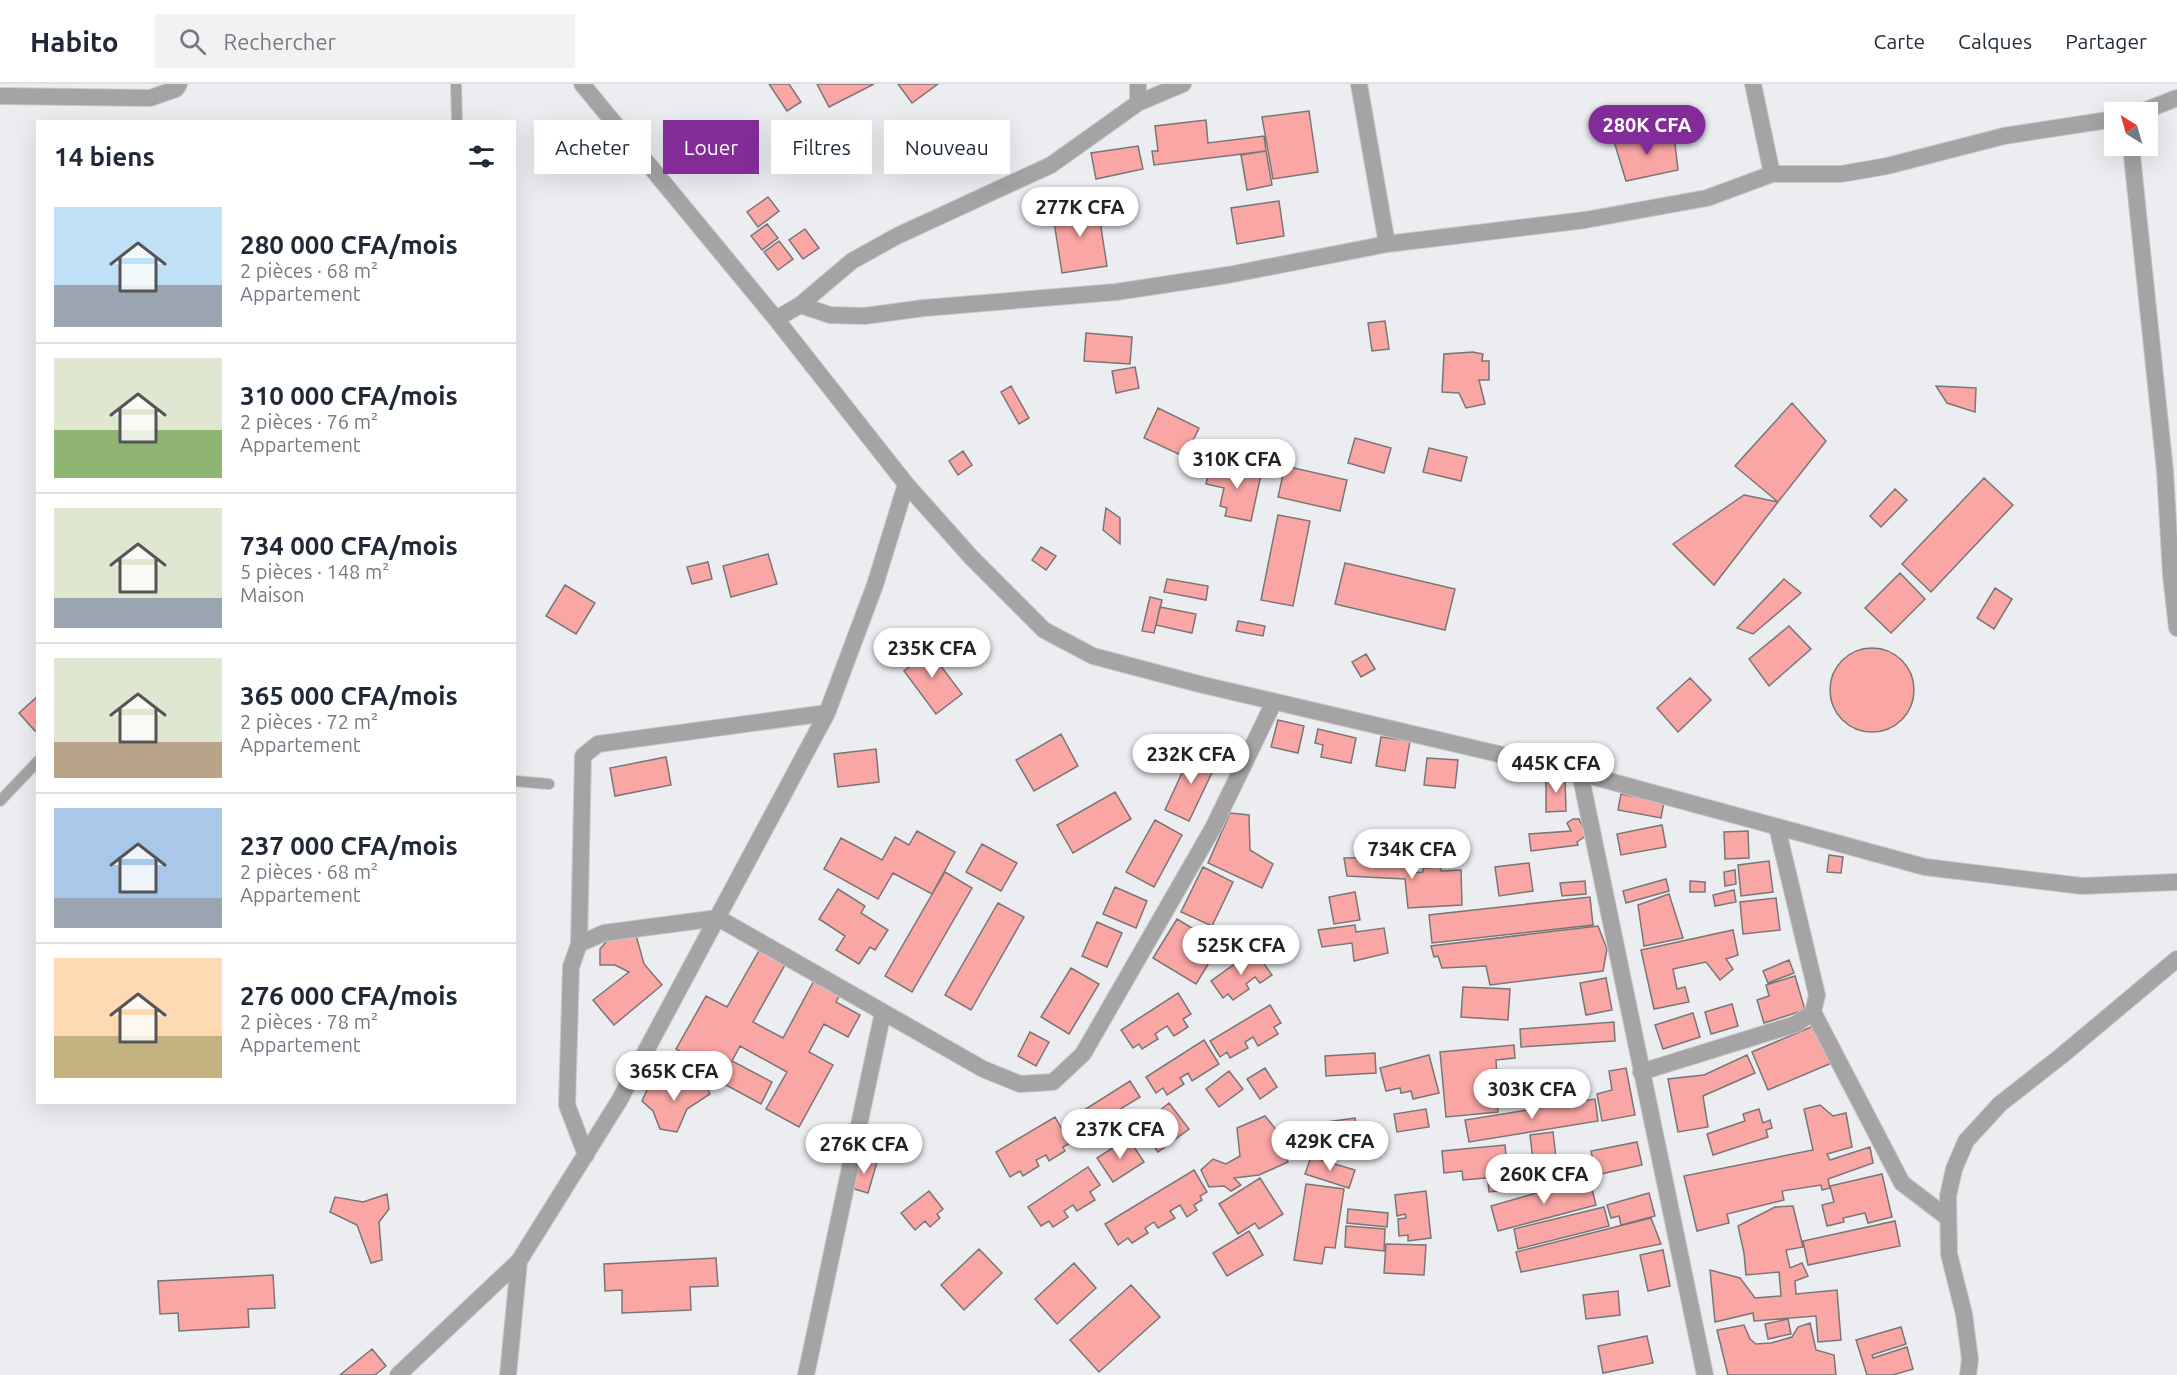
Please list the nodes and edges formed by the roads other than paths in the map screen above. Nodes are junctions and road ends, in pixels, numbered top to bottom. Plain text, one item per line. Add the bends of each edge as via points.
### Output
1 (179, 84) edge
2 (456, 84) edge
3 (582, 84) edge
4 (1138, 84) edge
5 (1182, 84) edge
6 (1359, 84) edge
7 (1753, 84) edge
8 (0, 96) edge
9 (2177, 98) edge
10 (1138, 103) junction
11 (2158, 105) edge
12 (457, 120) edge
13 (2104, 121) edge
14 (2132, 156) edge
15 (1772, 174) junction
16 (1387, 244) junction
17 (800, 305) junction
18 (776, 319) junction
19 (906, 484) junction
20 (2177, 628) edge
21 (1274, 702) junction
22 (827, 713) junction
23 (36, 763) edge
24 (1580, 773) junction
25 (516, 781) edge
26 (549, 784) dead end
27 (0, 801) edge
28 (1777, 827) junction
29 (2177, 882) edge
30 (718, 918) junction
31 (579, 944) junction
32 (2177, 959) edge
33 (883, 1012) junction
34 (1813, 1012) junction
35 (1641, 1072) junction
36 (586, 1155) junction
37 (1948, 1218) junction
38 (519, 1261) junction
39 (1972, 1370) edge
40 (398, 1375) edge
41 (508, 1375) edge
42 (806, 1375) edge
43 (1705, 1375) edge

1 - 8 street via 176,89 150,98
2 - 12 lane
3 - 18 street
4 - 10 street
5 - 10 street
6 - 16 street
7 - 15 street
9 - 11 street
10 - 17 street via 1051,165 852,261
13 - 15 street via 2004,136 1840,174
14 - 20 street
15 - 16 street via 1707,198 1596,218
16 - 17 street via 1116,292 864,316 830,315
17 - 18 street
18 - 19 street
19 - 21 street via 1044,630 1093,656
19 - 22 street via 875,585
21 - 24 street
21 - 33 street via 1213,828 1083,1054 1053,1082 1020,1084 983,1069
22 - 30 street
22 - 31 street via 598,744 583,756
23 - 27 lane
24 - 28 street
24 - 35 street
25 - 26 lane
28 - 29 street via 1925,867 2082,886
28 - 34 street via 1816,995
30 - 31 street via 604,933
30 - 33 street
30 - 36 street
31 - 36 street via 571,967 567,1105
32 - 37 street via 2000,1104 1966,1141 1954,1169
33 - 42 street
34 - 35 street via 1796,1024
34 - 37 street via 1902,1183
35 - 43 street
36 - 38 street
37 - 39 street via 1949,1254 1964,1314
38 - 40 street
38 - 41 street

